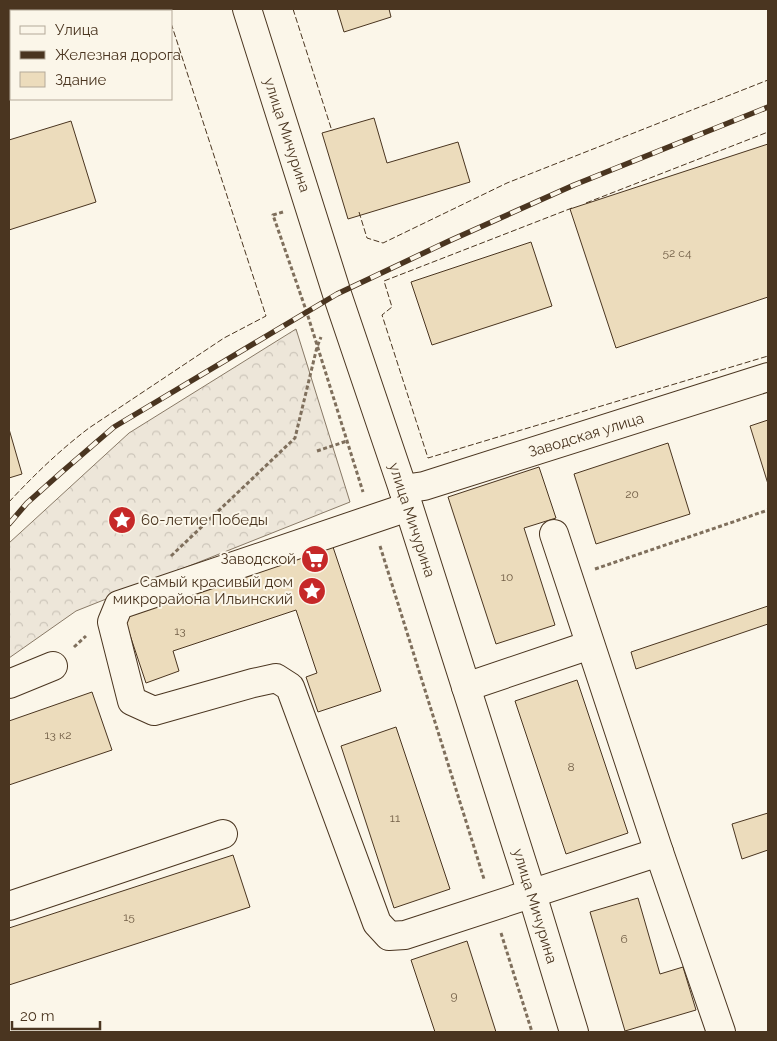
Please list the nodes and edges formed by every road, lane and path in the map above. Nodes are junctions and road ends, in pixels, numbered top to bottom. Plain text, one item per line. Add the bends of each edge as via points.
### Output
1 (247, 9) edge
2 (274, 215) dead end
3 (337, 294) junction
4 (317, 347) junction
5 (768, 377) edge
6 (347, 440) junction
7 (317, 451) dead end
8 (405, 498) junction
9 (768, 510) edge
10 (372, 519) junction
11 (554, 534) dead end
12 (167, 559) dead end
13 (568, 578) junction
14 (119, 605) junction
15 (590, 645) junction
16 (53, 666) joint
17 (9, 684) edge
18 (466, 687) junction
19 (223, 834) dead end
20 (659, 852) junction
21 (532, 894) junction
22 (9, 906) edge
23 (493, 906) junction
24 (532, 1032) edge
25 (574, 1032) edge
26 (721, 1032) edge

1 - 3 main road, улица Мичурина
2 - 4 path
3 - 4 path
3 - 8 main road, улица Мичурина
4 - 6 path
4 - 12 path via 295,438
5 - 8 main road, Заводская улица via 424,486
6 - 7 path
6 - 10 path
8 - 10 main road, Заводская улица
8 - 18 main road, улица Мичурина
9 - 13 path
10 - 14 main road, Заводская улица
10 - 23 path
11 - 13 main road
13 - 15 main road
14 - 16 path
14 - 23 main road via 112,622 132,700 154,711 276,678 290,686 377,923 389,936 404,935
15 - 18 main road
15 - 20 main road
16 - 17 main road
18 - 21 main road, улица Мичурина
19 - 22 main road
20 - 21 main road
20 - 26 main road
21 - 23 main road
21 - 25 main road, улица Мичурина
23 - 24 path

